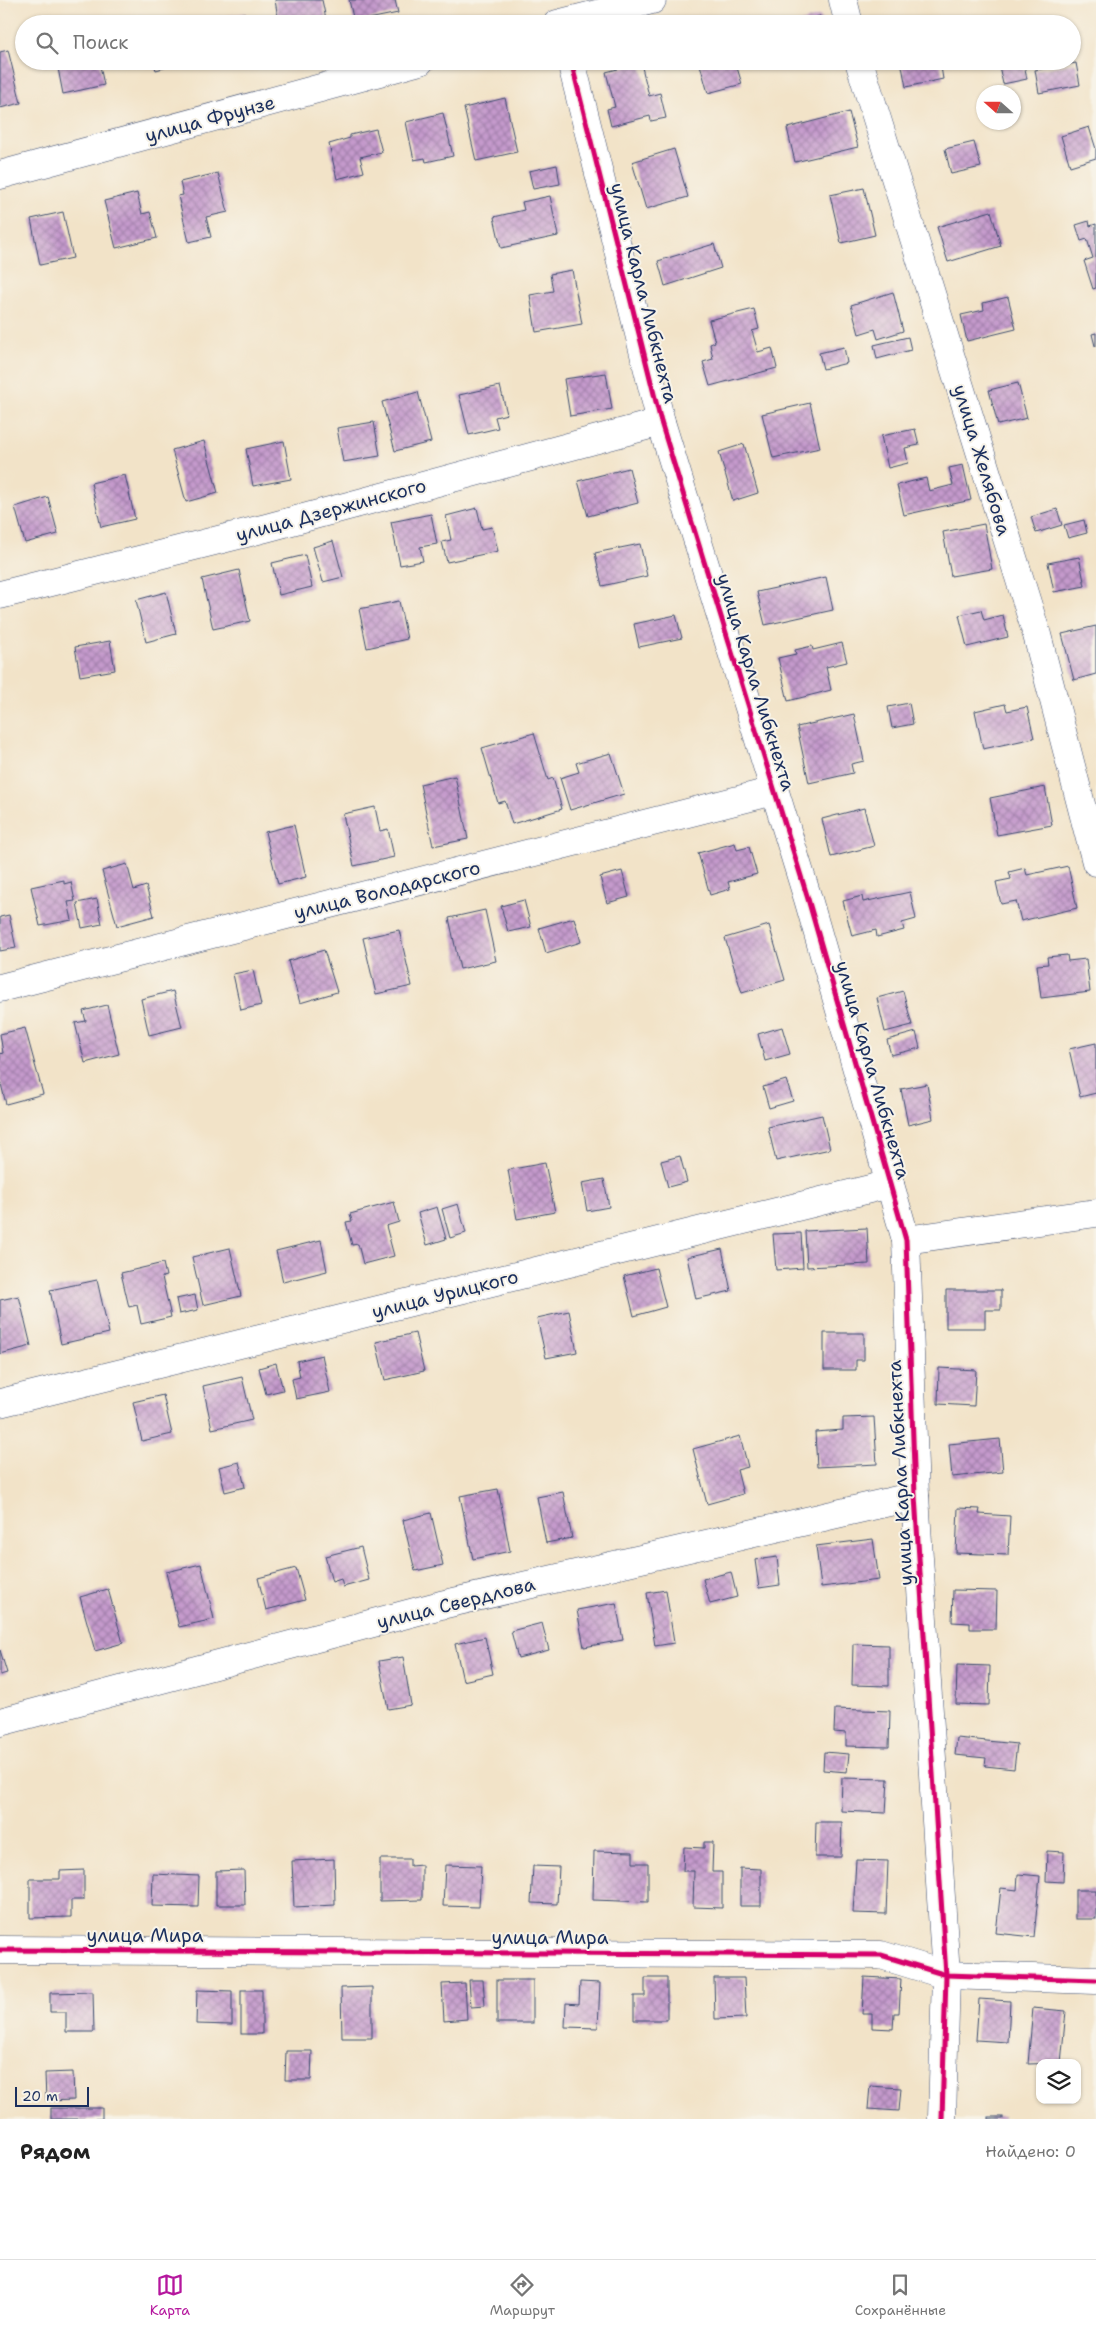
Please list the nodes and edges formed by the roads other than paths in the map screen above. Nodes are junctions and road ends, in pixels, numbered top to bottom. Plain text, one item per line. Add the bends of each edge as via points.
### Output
1 (652, 0) edge
2 (843, 0) edge
3 (574, 15) edge
4 (847, 15) edge
5 (387, 70) edge
6 (573, 70) edge
7 (862, 70) edge
8 (0, 175) edge
9 (661, 422) junction
10 (0, 595) edge
11 (774, 791) junction
12 (1096, 862) edge
13 (0, 988) edge
14 (890, 1184) junction
15 (1096, 1213) edge
16 (906, 1240) junction
17 (0, 1403) edge
18 (915, 1496) junction
19 (0, 1722) edge
20 (0, 1950) edge
21 (946, 1975) junction
22 (1096, 1980) edge
23 (942, 2119) edge

1 - 3 street
2 - 4 street
5 - 8 street, улица Фрунзе
6 - 9 street, улица Карла Либкнехта
7 - 12 street, улица Желябова via 1037,635
9 - 10 street, улица Дзержинского via 266,528
9 - 11 street, улица Карла Либкнехта
11 - 13 street, улица Володарского
11 - 14 street, улица Карла Либкнехта
14 - 16 street, улица Карла Либкнехта
14 - 17 street, улица Урицкого
15 - 16 street
16 - 18 street, улица Карла Либкнехта
18 - 19 street, улица Свердлова via 441,1605
18 - 21 street, улица Карла Либкнехта
20 - 21 street, улица Мира via 881,1955
21 - 22 street, улица Мира
21 - 23 street, улица Карла Либкнехта

